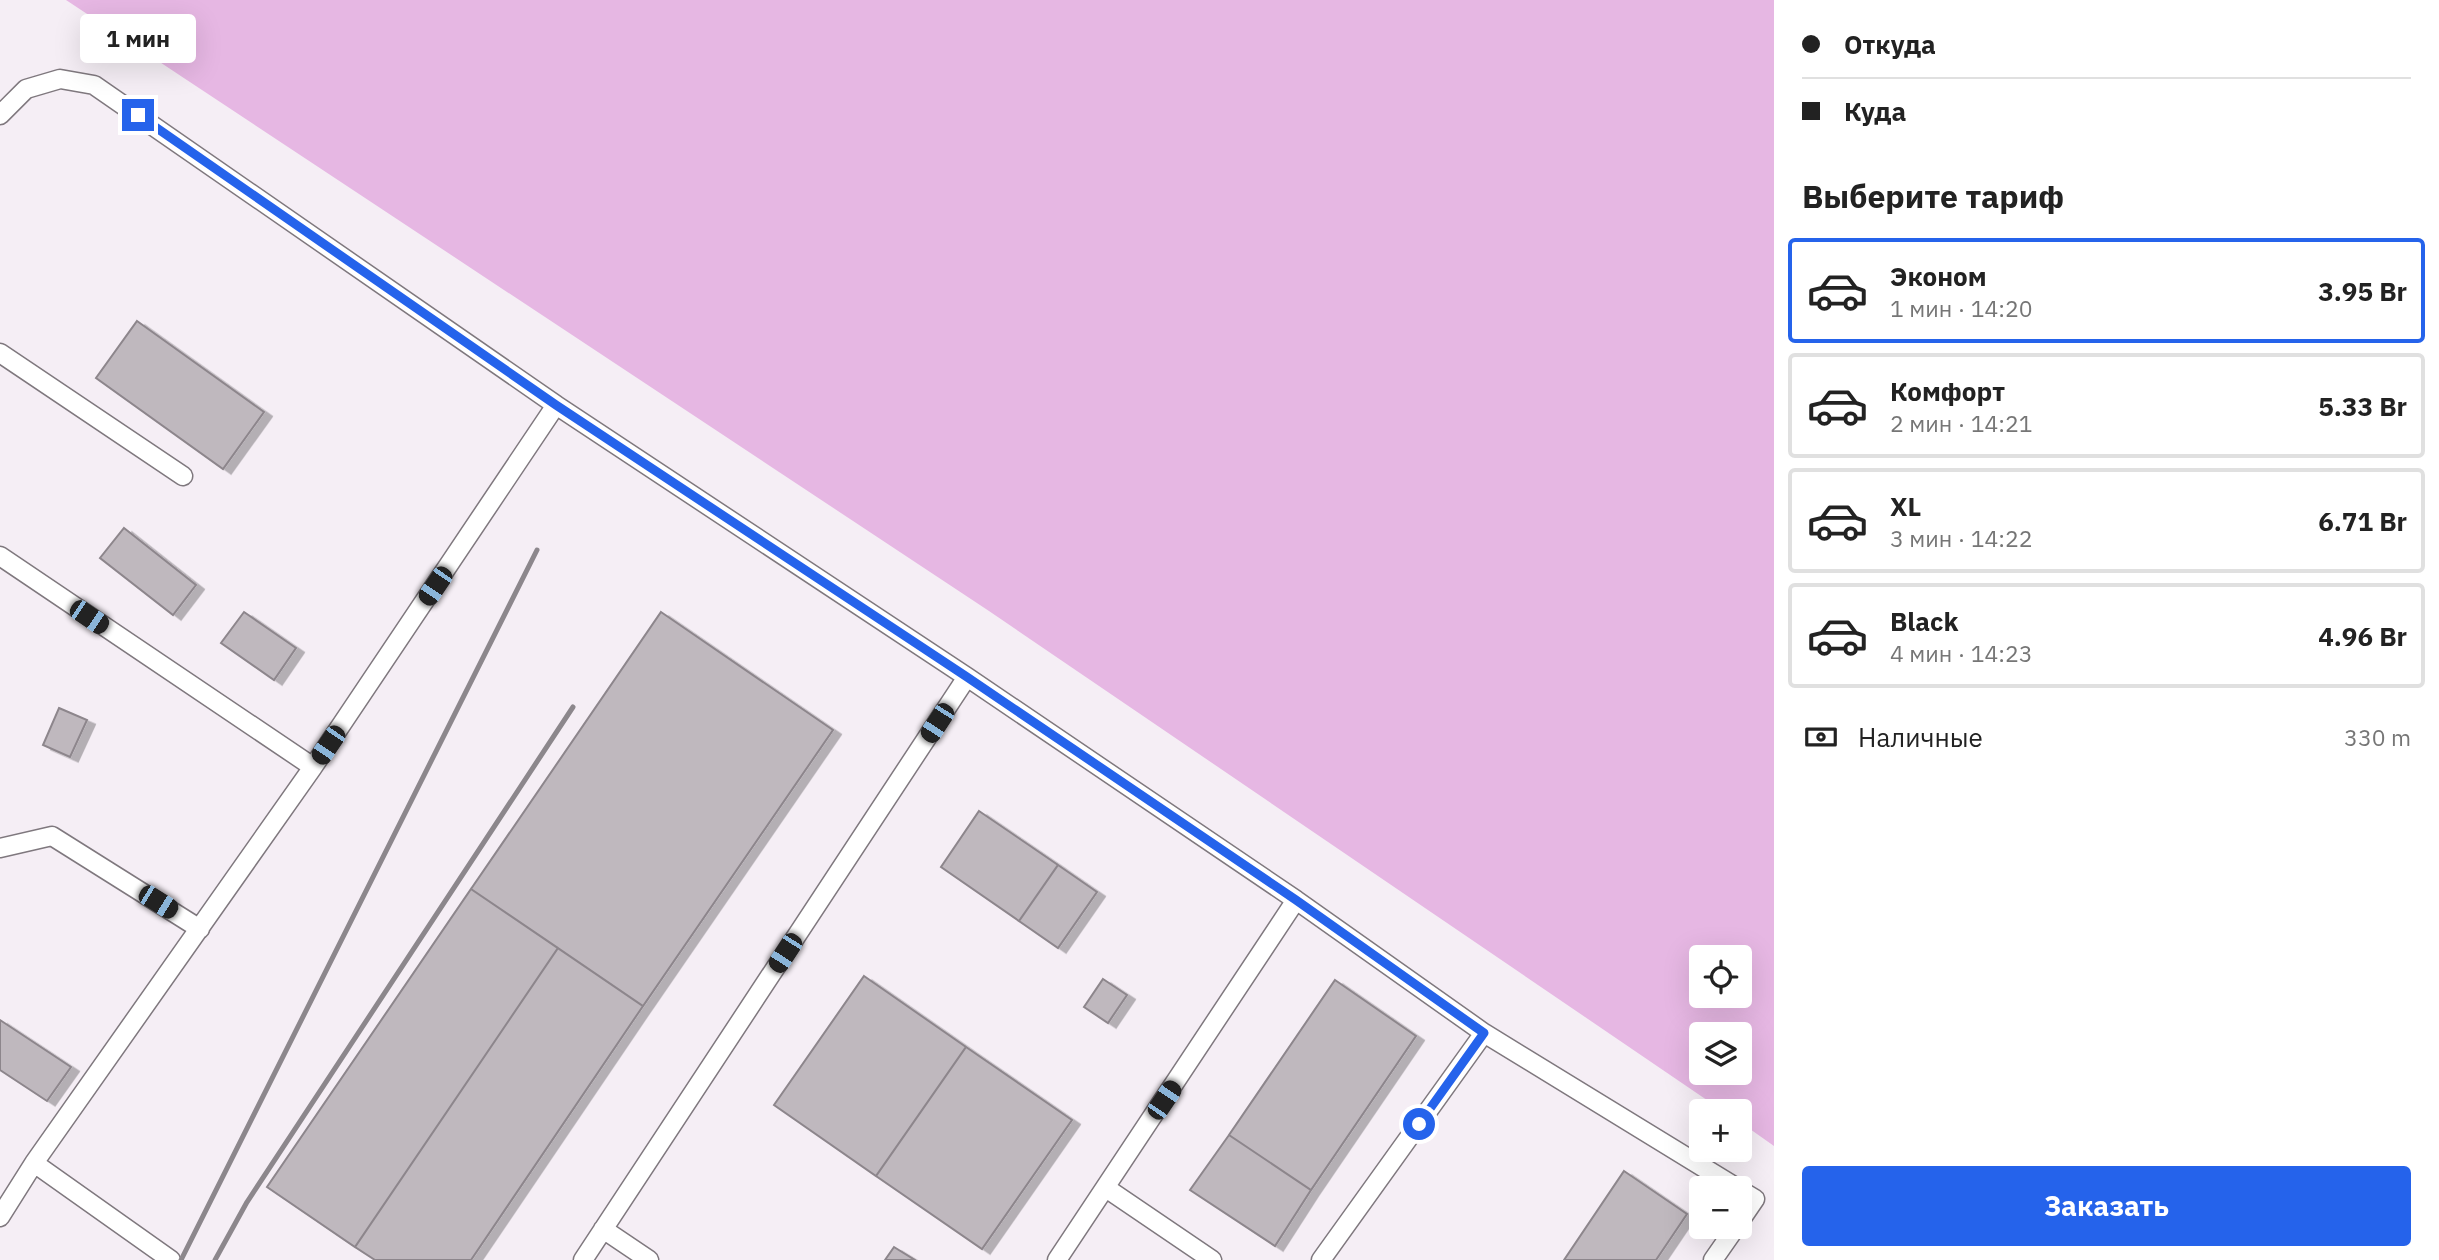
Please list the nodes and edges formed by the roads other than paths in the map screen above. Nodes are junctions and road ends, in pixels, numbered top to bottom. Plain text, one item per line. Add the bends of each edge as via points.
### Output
1 (0, 115) edge
2 (0, 353) edge
3 (556, 405) junction
4 (183, 476) dead end
5 (0, 556) edge
6 (967, 677) junction
7 (313, 767) junction
8 (0, 848) edge
9 (1296, 900) junction
10 (200, 929) junction
11 (1484, 1033) junction
12 (34, 1163) junction
13 (1717, 1176) edge
14 (1106, 1188) junction
15 (0, 1217) edge
16 (603, 1229) junction
17 (1727, 1239) edge
18 (171, 1260) edge
19 (583, 1260) edge
20 (649, 1260) edge
21 (1057, 1260) edge
22 (1212, 1260) edge
23 (1321, 1260) edge
24 (1713, 1260) edge

1 - 3 lane via 26,89 60,79 94,85
2 - 4 lane
3 - 6 lane
3 - 7 lane
5 - 7 lane
6 - 9 lane
6 - 16 lane
7 - 10 lane
8 - 10 lane via 52,836
9 - 11 lane
9 - 14 lane
10 - 12 lane
11 - 13 lane
11 - 23 lane
12 - 15 lane
12 - 18 lane
14 - 21 lane
14 - 22 lane
16 - 19 lane
16 - 20 lane
17 - 24 lane

